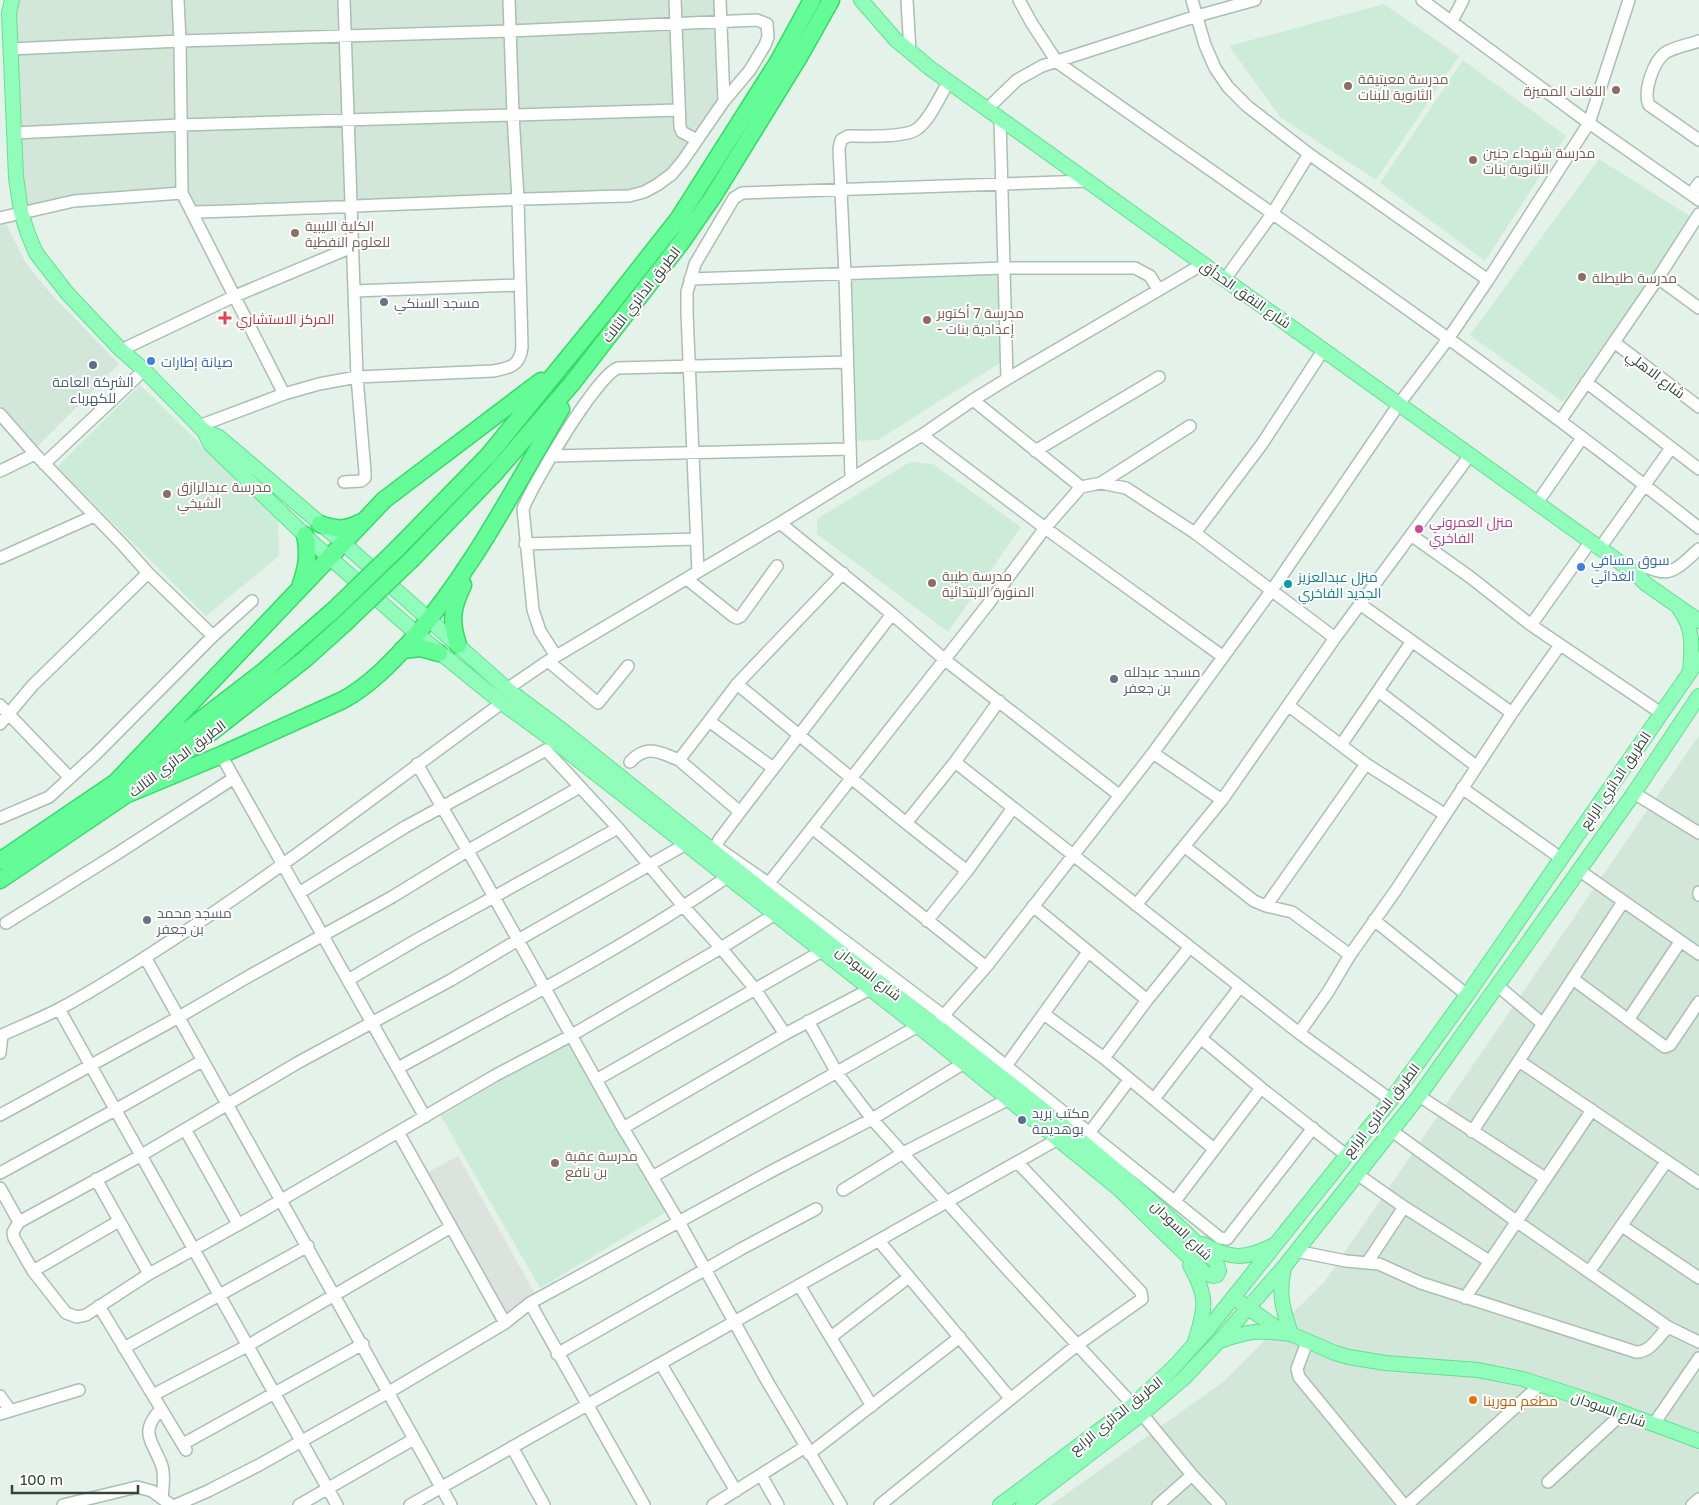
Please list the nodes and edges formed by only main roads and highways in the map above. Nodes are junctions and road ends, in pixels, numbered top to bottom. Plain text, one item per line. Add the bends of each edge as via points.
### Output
1 (812, 0) edge
2 (831, 0) edge
3 (861, 0) edge
4 (9, 4) edge
5 (559, 368) junction
6 (573, 382) junction
7 (202, 429) junction
8 (365, 519) junction
9 (320, 524) junction
10 (305, 535) junction
11 (342, 542) junction
12 (329, 557) junction
13 (474, 558) junction
14 (301, 586) junction
15 (1686, 605) edge
16 (1699, 614) edge
17 (429, 620) junction
18 (1699, 621) edge
19 (417, 634) junction
20 (458, 645) junction
21 (402, 650) junction
22 (439, 652) junction
23 (1699, 659) edge
24 (1689, 674) junction
25 (1699, 696) edge
26 (557, 735) junction
27 (116, 782) junction
28 (618, 783) junction
29 (130, 793) junction
30 (0, 861) edge
31 (0, 880) edge
32 (1514, 927) junction
33 (1531, 939) junction
34 (931, 1025) junction
35 (1192, 1238) junction
36 (1275, 1245) junction
37 (1181, 1249) junction
38 (1284, 1267) junction
39 (1234, 1298) junction
40 (1248, 1308) junction
41 (1291, 1334) junction
42 (1219, 1341) junction
43 (1194, 1346) junction
44 (1137, 1410) junction
45 (1699, 1441) edge
46 (1000, 1505) edge
47 (1023, 1505) edge

1 - 5 highway, الطريق الدائري الثالث via 778,62 679,218
2 - 6 highway, الطريق الدائري الثالث via 714,195
3 - 15 main road, شارع النفق الحدأق via 889,33 931,69 1595,545
4 - 7 main road via 21,212 36,252 67,292 121,350
5 - 8 highway via 416,474
5 - 27 highway, الطريق الدائري الثالث, bridge via 488,456 334,610 264,671
6 - 13 highway via 562,407
6 - 29 highway, الطريق الدائري الثالث, bridge via 495,473 345,623 305,659
7 - 9 main road via 219,437
7 - 10 main road via 211,445
8 - 9 highway via 344,529
8 - 11 highway
9 - 11 main road
10 - 12 main road
10 - 14 highway via 308,563
11 - 12 highway
11 - 17 main road
12 - 14 highway
12 - 19 main road
13 - 17 highway
13 - 20 highway via 453,612 453,631
14 - 27 highway
15 - 16 main road, شارع النفق الحدأق
15 - 18 main road, شارع النفق الحدأق
15 - 24 main road via 1684,615 1692,638
17 - 19 highway
17 - 20 main road
19 - 21 highway
19 - 22 main road
20 - 26 main road
21 - 22 highway via 421,648
21 - 29 highway via 359,691 327,708
22 - 26 main road via 502,703
23 - 24 main road, الطريق الدائري الرابع
24 - 32 main road, الطريق الدائري الرابع
25 - 33 main road, الطريق الدائري الرابع
26 - 28 main road, شارع السودان
27 - 30 highway, الطريق الدائري الثالث
28 - 34 main road, شارع السودان via 766,886
28 - 34 main road, شارع السودان via 686,844 870,989
29 - 31 highway, الطريق الدائري الثالث
32 - 33 main road
32 - 36 main road, الطريق الدائري الرابع via 1390,1100
33 - 38 main road, الطريق الدائري الرابع via 1419,1096
34 - 35 main road, شارع السودان via 1092,1150
34 - 37 main road, شارع السودان via 964,1063 1118,1188
35 - 36 main road via 1222,1254 1234,1256 1257,1254
35 - 37 main road, شارع السودان via 1216,1262 1218,1275 1206,1274
36 - 39 main road, الطريق الدائري الرابع
37 - 43 main road via 1203,1290 1202,1320
38 - 40 main road, الطريق الدائري الرابع
38 - 41 main road via 1282,1304
39 - 40 main road, شارع السودان
39 - 43 main road, الطريق الدائري الرابع
40 - 41 main road, شارع السودان
40 - 42 main road, الطريق الدائري الرابع
41 - 42 main road via 1256,1330
41 - 45 main road, شارع السودان via 1349,1357 1495,1373 1597,1403
42 - 44 main road, الطريق الدائري الرابع via 1184,1378
43 - 44 main road, الطريق الدائري الرابع
44 - 46 main road, الطريق الدائري الرابع
44 - 47 main road, الطريق الدائري الرابع

